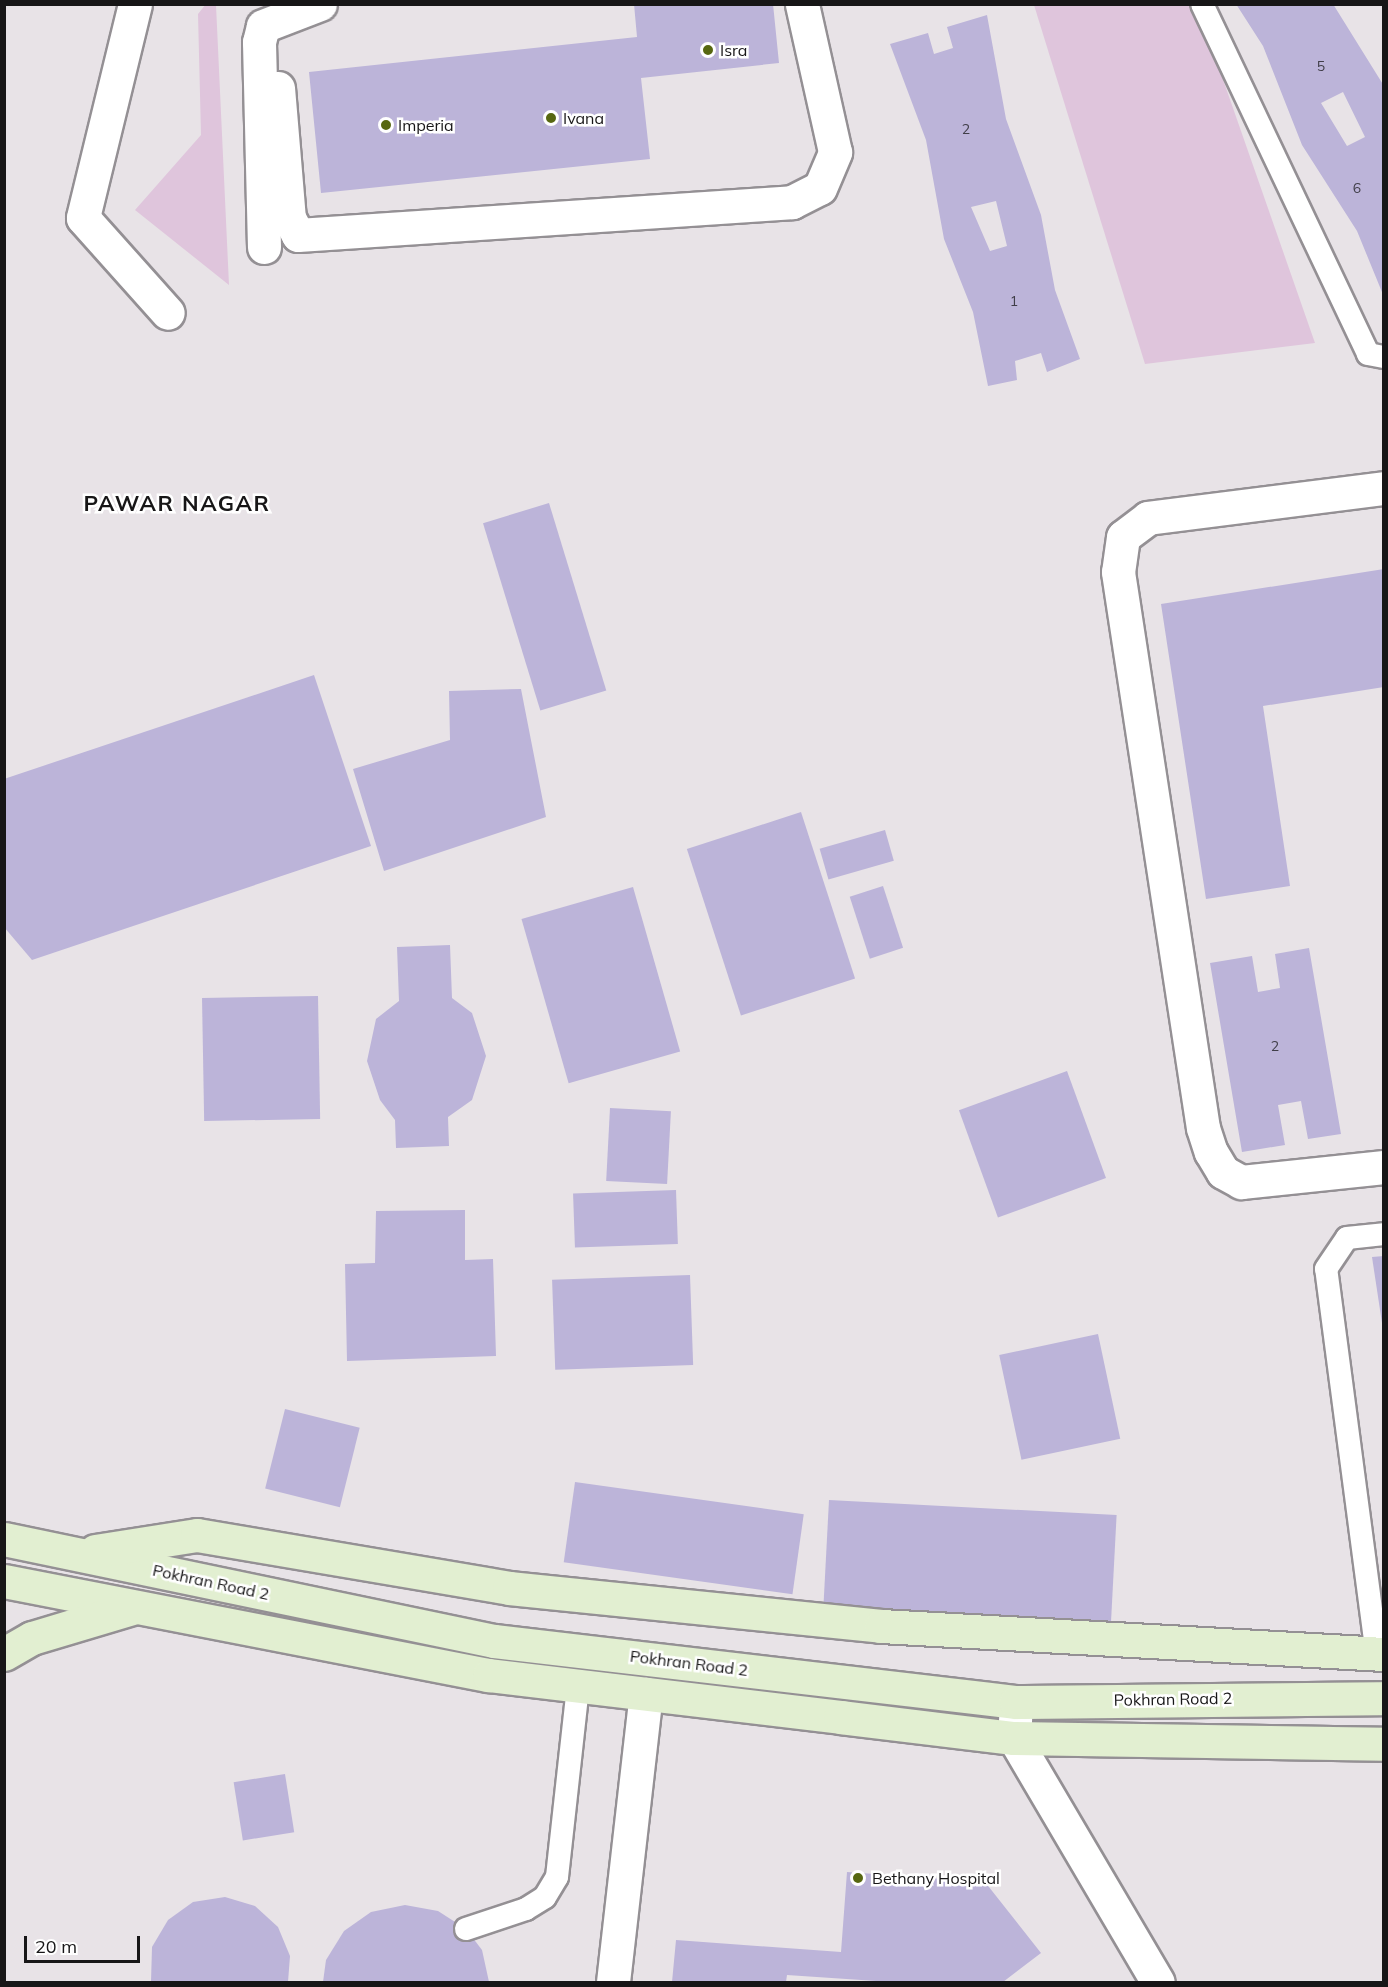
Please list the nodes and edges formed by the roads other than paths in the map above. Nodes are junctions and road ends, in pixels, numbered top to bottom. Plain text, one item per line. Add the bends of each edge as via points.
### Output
1 (135, 4) edge
2 (802, 4) edge
3 (1202, 4) edge
4 (302, 8) edge
5 (278, 88) dead end
6 (264, 246) dead end
7 (168, 313) dead end
8 (1383, 357) edge
9 (1383, 488) edge
10 (1383, 1167) edge
11 (1383, 1234) edge
12 (4, 1539) edge
13 (75, 1554) junction
14 (4, 1581) edge
15 (136, 1607) junction
16 (4, 1654) edge
17 (1380, 1654) edge
18 (578, 1686) junction
19 (646, 1694) junction
20 (1383, 1698) edge
21 (1016, 1702) junction
22 (1014, 1738) junction
23 (1383, 1744) edge
24 (466, 1929) dead end
25 (1152, 1981) edge
26 (613, 1983) edge

1 - 7 street via 83,218
2 - 5 street via 835,152 819,188 792,202 298,235 290,219
3 - 8 lane via 1368,354
4 - 6 street via 263,27 259,42
9 - 10 street via 1148,518 1123,537 1118,572 1203,1128 1211,1152 1223,1172 1241,1182
11 - 17 lane via 1347,1238 1326,1269
12 - 13 main road, Pokhran Road 2
13 - 17 main road via 196,1535 508,1588 881,1626
13 - 21 main road, Pokhran Road 2 via 494,1641
14 - 15 main road
15 - 16 main road via 32,1638
15 - 18 main road via 489,1676
18 - 19 main road
18 - 24 lane via 557,1877 545,1897 526,1909
19 - 22 main road
19 - 26 street
20 - 21 main road, Pokhran Road 2
21 - 22 street
22 - 23 main road
22 - 25 street

